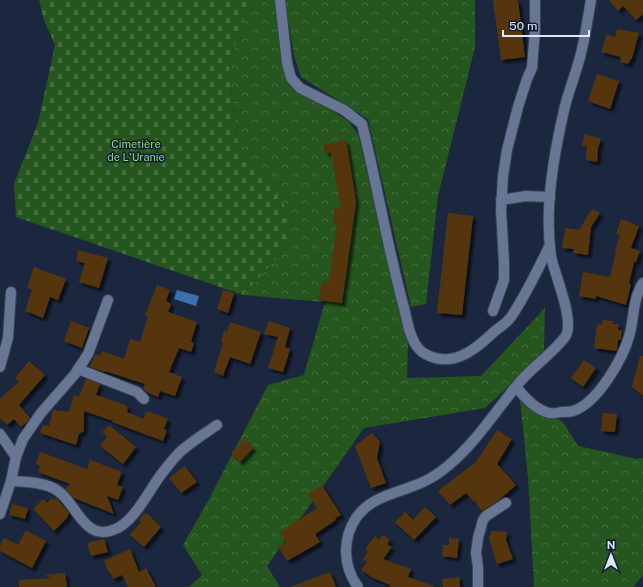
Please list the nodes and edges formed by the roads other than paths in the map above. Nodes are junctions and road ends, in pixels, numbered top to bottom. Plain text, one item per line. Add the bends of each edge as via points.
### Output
1 (280, 0) edge
2 (534, 0) edge
3 (591, 0) edge
4 (550, 197) junction
5 (501, 200) junction
6 (550, 245) junction
7 (643, 283) edge
8 (12, 292) dead end
9 (108, 300) dead end
10 (493, 311) dead end
11 (0, 367) edge
12 (78, 369) junction
13 (516, 387) junction
14 (144, 399) dead end
15 (217, 426) dead end
16 (0, 434) edge
17 (16, 457) junction
18 (11, 481) junction
19 (506, 503) dead end
20 (0, 514) edge
21 (358, 587) edge
22 (478, 587) edge

1 - 6 street via 291,78 300,88 344,110 362,124 400,292 413,340 420,350 427,355 447,360 473,350 510,319
2 - 5 street via 532,68 518,107 507,150
3 - 4 street via 582,48 559,134
4 - 5 street via 526,196
4 - 6 street
5 - 10 street via 504,280
6 - 13 street via 552,265 568,317 567,334
7 - 13 street via 638,291 624,351 607,382 586,403 574,410 549,413 527,400
8 - 11 street via 8,338
9 - 12 street via 88,354
12 - 14 street via 137,392
12 - 17 street via 40,414 27,433
13 - 21 street via 476,439 449,465 425,482 379,498 356,518 348,534 346,553 348,567
15 - 18 street via 180,452 133,514 113,530 105,532 90,528 58,490 33,483
16 - 17 street
17 - 18 street
18 - 20 street
19 - 22 street via 483,520 476,553

